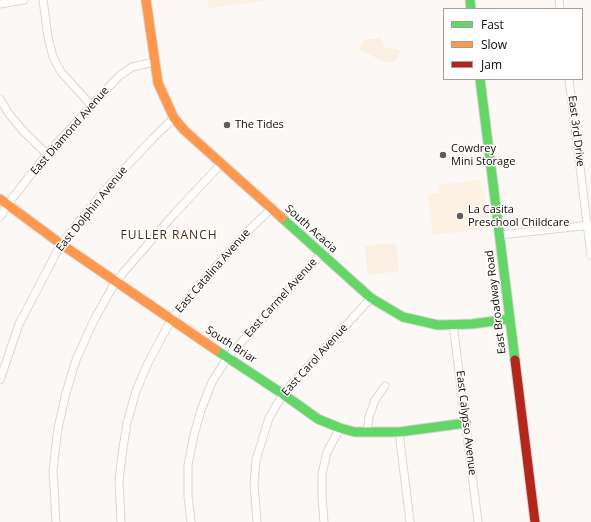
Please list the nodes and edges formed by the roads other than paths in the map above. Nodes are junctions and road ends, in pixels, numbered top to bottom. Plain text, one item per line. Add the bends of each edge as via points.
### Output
1 (24, 0) edge
2 (43, 0) edge
3 (146, 0) edge
4 (0, 4) edge
5 (154, 62) junction
6 (480, 80) edge
7 (569, 80) edge
8 (0, 99) edge
9 (92, 106) junction
10 (174, 118) junction
11 (47, 154) junction
12 (221, 164) junction
13 (4, 202) edge
14 (271, 209) junction
15 (0, 217) edge
16 (589, 225) edge
17 (500, 235) junction
18 (60, 244) junction
19 (321, 254) junction
20 (591, 254) edge
21 (116, 281) junction
22 (371, 298) junction
23 (510, 319) junction
24 (171, 320) junction
25 (453, 324) junction
26 (228, 357) junction
27 (0, 380) edge
28 (385, 386) dead end
29 (283, 394) junction
30 (466, 423) junction
31 (340, 428) junction
32 (367, 432) junction
33 (399, 432) junction
34 (56, 522) edge
35 (122, 522) edge
36 (191, 522) edge
37 (257, 522) edge
38 (324, 522) edge
39 (410, 522) edge
40 (478, 522) edge
41 (535, 522) edge

1 - 4 street
2 - 9 street via 53,57 61,72
3 - 5 street, South Acacia
5 - 9 street, East Diamond Avenue via 132,67 119,76
5 - 10 street, South Acacia via 161,93
6 - 17 street, East Broadway Road
7 - 16 street, East 3rd Drive
8 - 11 street via 24,132
9 - 11 street, East Diamond Avenue
10 - 12 street, South Acacia
10 - 18 street, East Dolphin Avenue via 103,192
11 - 13 street, East Diamond Avenue
12 - 14 street, South Acacia
12 - 21 street
13 - 15 street, East Diamond Avenue
13 - 18 street, South Briar
14 - 19 street, South Acacia
14 - 24 street, East Catalina Avenue via 200,284
16 - 17 street
16 - 20 street, East 3rd Drive
17 - 23 street, East Broadway Road
18 - 21 street, South Briar
18 - 27 street, East Dolphin Avenue via 19,324
19 - 22 street, South Acacia
19 - 26 street, East Carmel Avenue
21 - 24 street, South Briar
21 - 34 street via 94,320 76,360 66,393 58,428 53,470
22 - 25 street, South Acacia via 416,321 438,325
22 - 29 street, East Carol Avenue
23 - 25 street, South Acacia
23 - 41 street, East Broadway Road
24 - 26 street, South Briar
24 - 35 street, East Catalina Avenue via 136,391 127,423 119,480
25 - 30 street, East Calypso Avenue
26 - 29 street, South Briar
26 - 36 street, East Carmel Avenue via 212,382 194,435 188,465
28 - 32 street via 375,400
29 - 31 street, South Briar via 318,419
29 - 37 street, East Carol Avenue via 269,418 256,460 254,484
30 - 33 street, South Briar
30 - 40 street, East Calypso Avenue
31 - 32 street, South Briar
31 - 38 street via 327,452 322,474
32 - 33 street, South Briar
33 - 39 street

